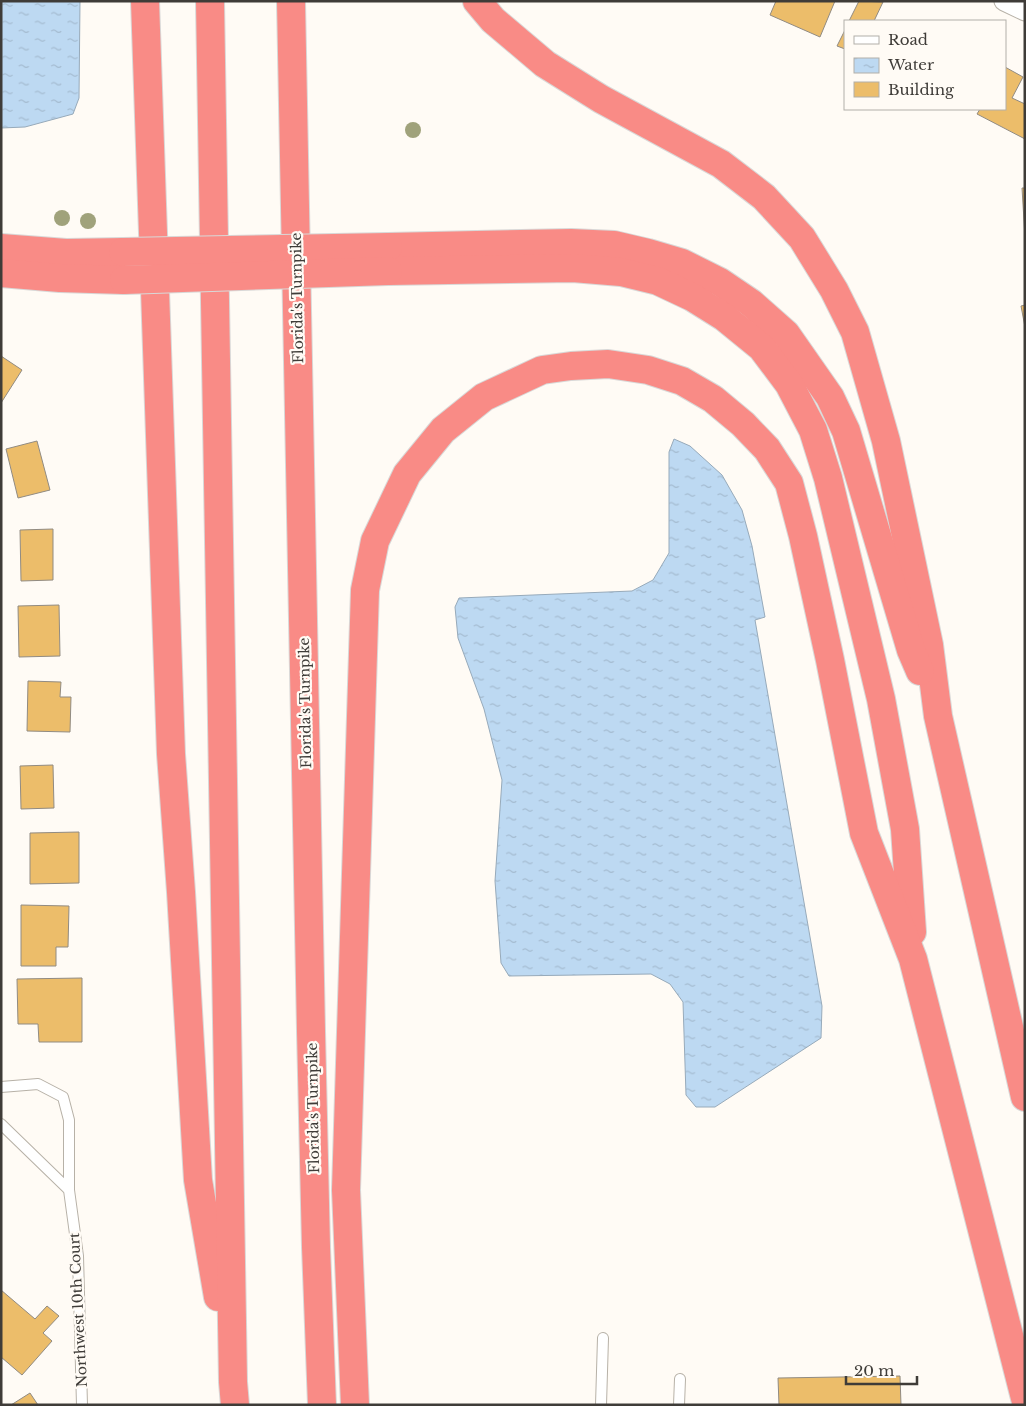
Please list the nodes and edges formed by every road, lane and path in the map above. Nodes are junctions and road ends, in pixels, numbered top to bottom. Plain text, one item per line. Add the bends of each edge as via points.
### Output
1 (144, 1) edge
2 (210, 1) edge
3 (291, 1) edge
4 (477, 1) edge
5 (1004, 1) edge
6 (1025, 11) edge
7 (1, 248) edge
8 (388, 259) junction
9 (1, 273) edge
10 (938, 716) junction
11 (913, 959) junction
12 (1, 1087) edge
13 (1025, 1097) edge
14 (1, 1124) edge
15 (69, 1190) junction
16 (603, 1338) dead end
17 (680, 1379) dead end
18 (235, 1394) edge
19 (1025, 1398) edge
20 (82, 1405) edge
21 (322, 1405) edge
22 (355, 1405) edge
23 (602, 1405) edge
24 (679, 1405) edge

1 - 18 highway via 171,754 198,1180
2 - 18 highway
3 - 21 highway, Florida's Turnpike
4 - 10 highway via 493,20 545,64 721,164 764,197 802,238 855,332 886,441 929,644
5 - 6 street
7 - 8 highway, bridge
8 - 9 highway, bridge via 124,280
8 - 10 highway via 571,243 614,246 682,263 720,282 751,303 786,334 830,397 846,431 911,650
8 - 11 highway via 573,268 621,272 658,281 724,317 762,348 773,362 789,384 813,430 826,470 881,699 905,830
10 - 13 highway
11 - 19 highway
11 - 22 highway via 864,833 803,536 789,483 767,448 713,399 682,381 648,370 608,364 542,370 484,397 443,430 407,474 375,541 364,590 346,1190
12 - 15 lane, Northwest 10th Court via 38,1084 63,1097 69,1120
14 - 15 lane
15 - 20 lane, Northwest 10th Court via 78,1256
16 - 23 lane
17 - 24 lane

